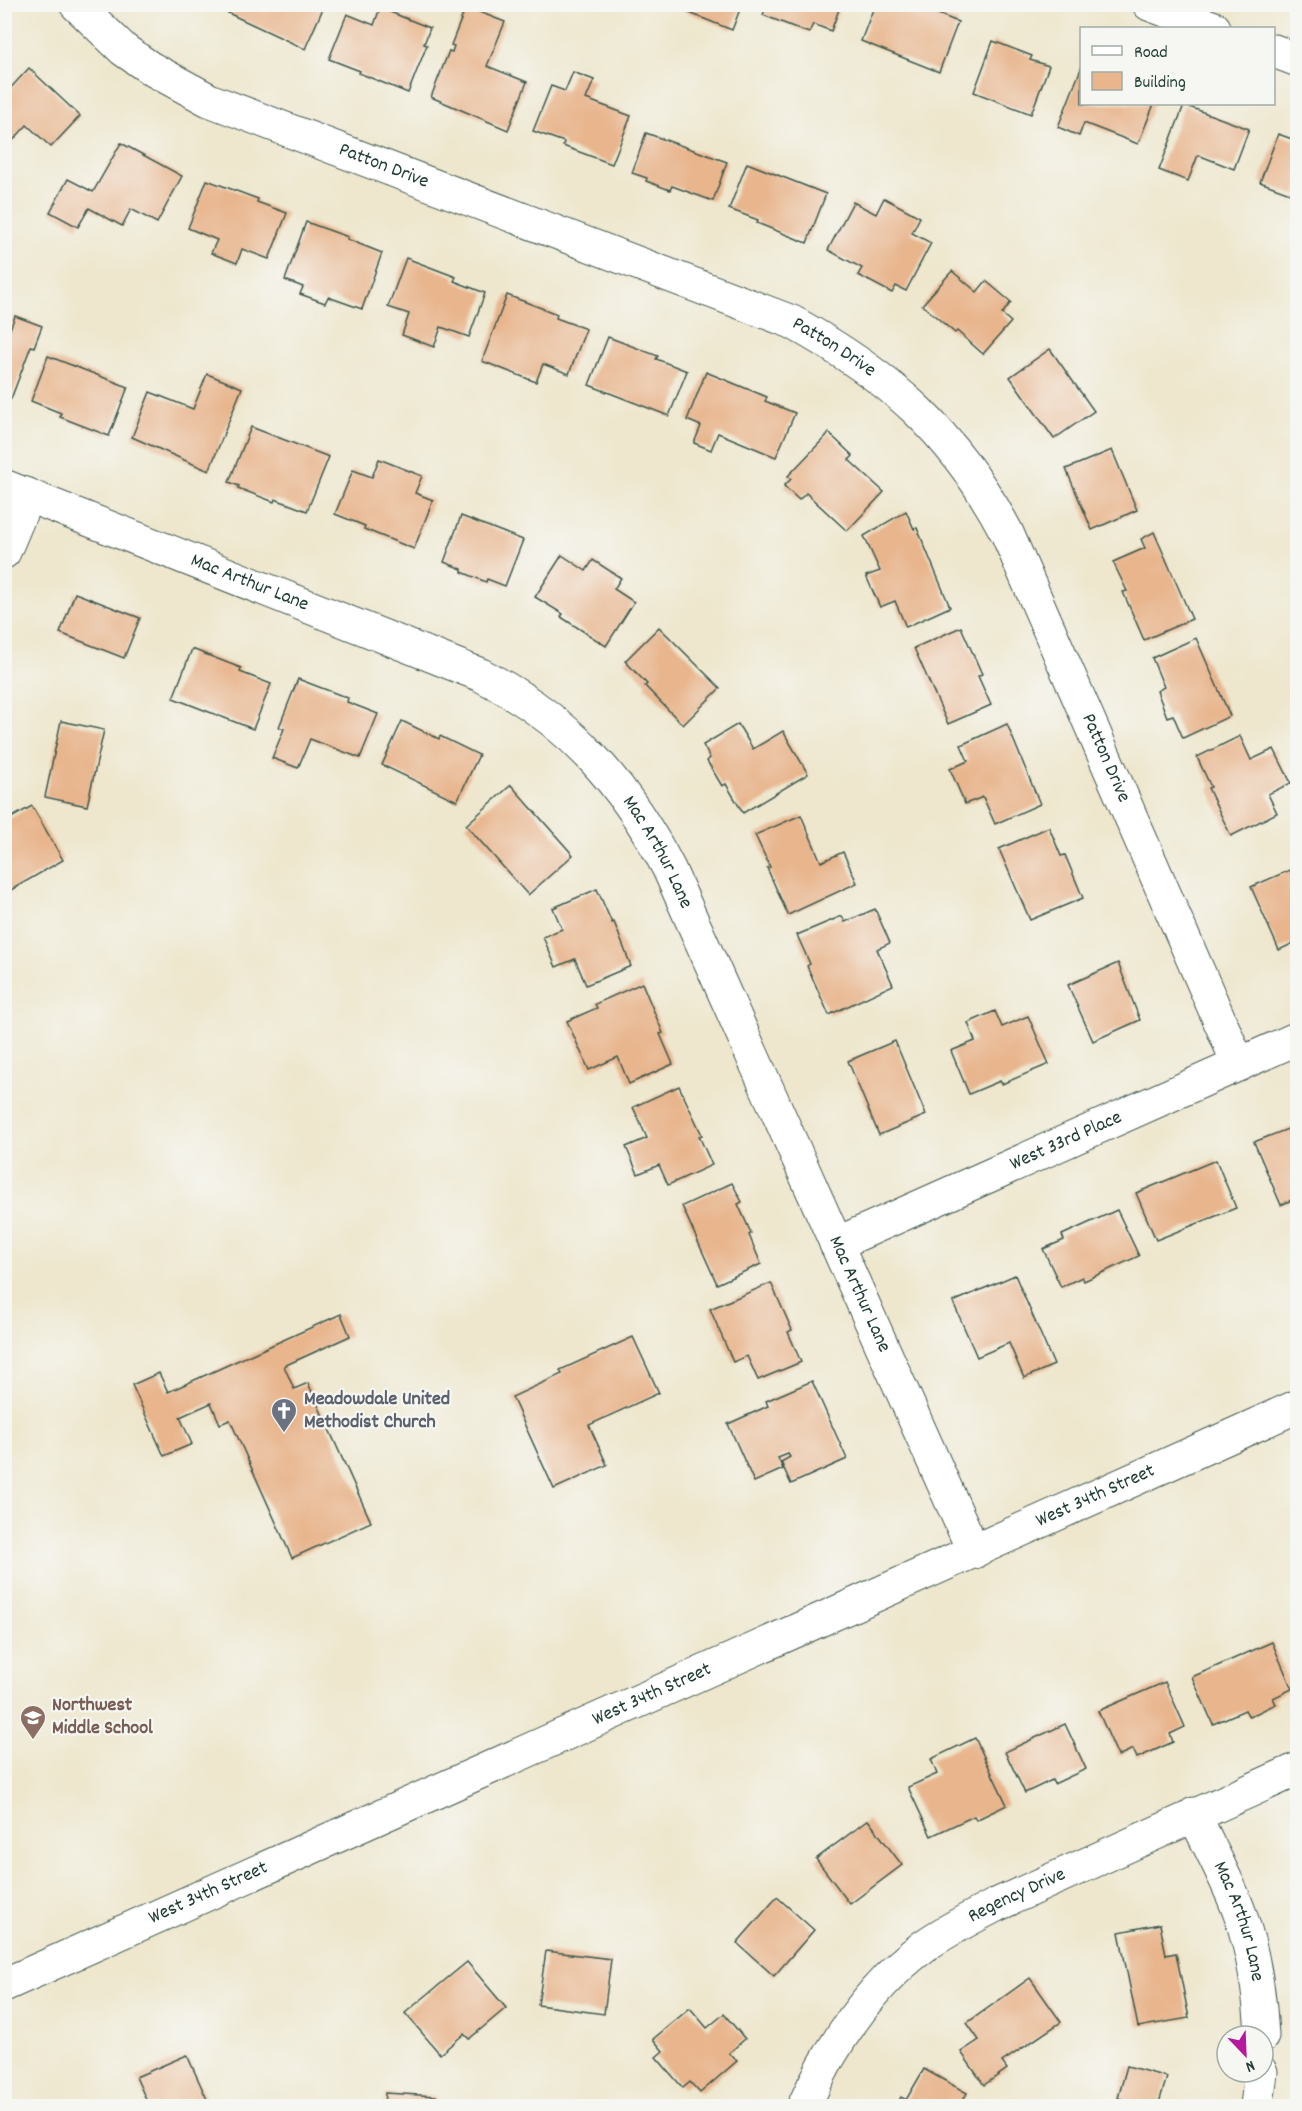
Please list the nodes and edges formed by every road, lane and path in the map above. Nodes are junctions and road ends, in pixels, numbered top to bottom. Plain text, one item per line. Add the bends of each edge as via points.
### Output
1 (76, 4) edge
2 (1157, 6) edge
3 (1211, 27) edge
4 (1275, 51) edge
5 (1298, 60) edge
6 (16, 490) edge
7 (4, 552) edge
8 (1298, 1038) edge
9 (1239, 1065) junction
10 (836, 1244) junction
11 (1298, 1406) edge
12 (974, 1552) junction
13 (1298, 1769) edge
14 (1194, 1814) junction
15 (4, 1985) edge
16 (1261, 2024) edge
17 (1260, 2084) edge
18 (804, 2106) edge
19 (1257, 2106) edge

1 - 9 street, Patton Drive via 124,50 209,100 792,322 848,355 910,403 974,476 1006,533
2 - 3 street
4 - 5 street
6 - 7 street
6 - 10 street, Mac Arthur Lane via 481,675 537,708 574,738 619,787 654,840
8 - 9 street, West 33rd Place
9 - 10 street, West 33rd Place
10 - 12 street, Mac Arthur Lane
11 - 12 street, West 34th Street
12 - 15 street, West 34th Street
13 - 14 street, Regency Drive
14 - 16 street, Mac Arthur Lane via 1227,1882 1249,1944
14 - 18 street, Regency Drive via 996,1905 923,1948 865,2005 834,2048
17 - 19 street

